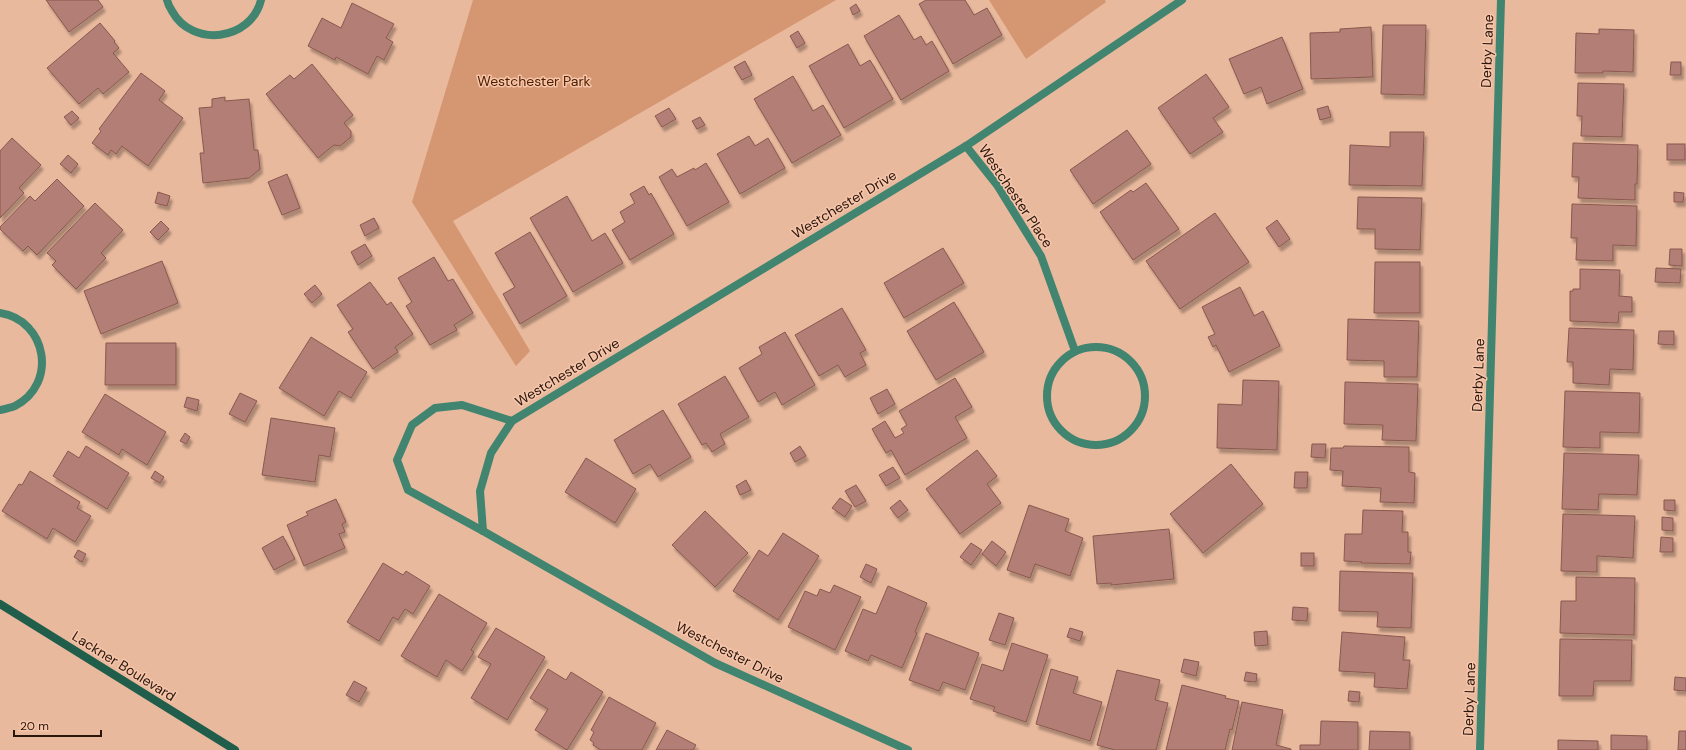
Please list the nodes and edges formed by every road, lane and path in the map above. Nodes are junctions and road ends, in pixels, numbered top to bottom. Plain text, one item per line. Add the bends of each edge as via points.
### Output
1 (167, 0) edge
2 (261, 0) edge
3 (1182, 0) edge
4 (1501, 0) edge
5 (966, 146) junction
6 (0, 313) edge
7 (1075, 351) junction
8 (0, 410) edge
9 (512, 420) junction
10 (482, 531) junction
11 (0, 604) edge
12 (235, 750) edge
13 (908, 750) edge
14 (1480, 750) edge

1 - 2 street via 176,18 187,28 203,36 224,36 240,30 260,7
3 - 5 street, Westchester Drive
4 - 14 street, Derby Lane
5 - 7 street, Westchester Place via 997,185 1042,256
5 - 9 street, Westchester Drive
6 - 8 street via 10,314 25,323 35,334 41,350 42,366 38,382 28,396 14,406
7 - 7 street via 1061,361 1048,384 1047,401 1054,423 1066,435 1081,443 1100,445 1117,441 1131,431 1141,417 1145,402 1144,384 1128,358 1112,349 1096,347
9 - 10 street, Westchester Drive via 492,453 480,491
9 - 10 street, Westchester Drive via 462,405 435,408 412,425 397,460 408,490
10 - 13 street, Westchester Drive via 715,663
11 - 12 main road, Lackner Boulevard

